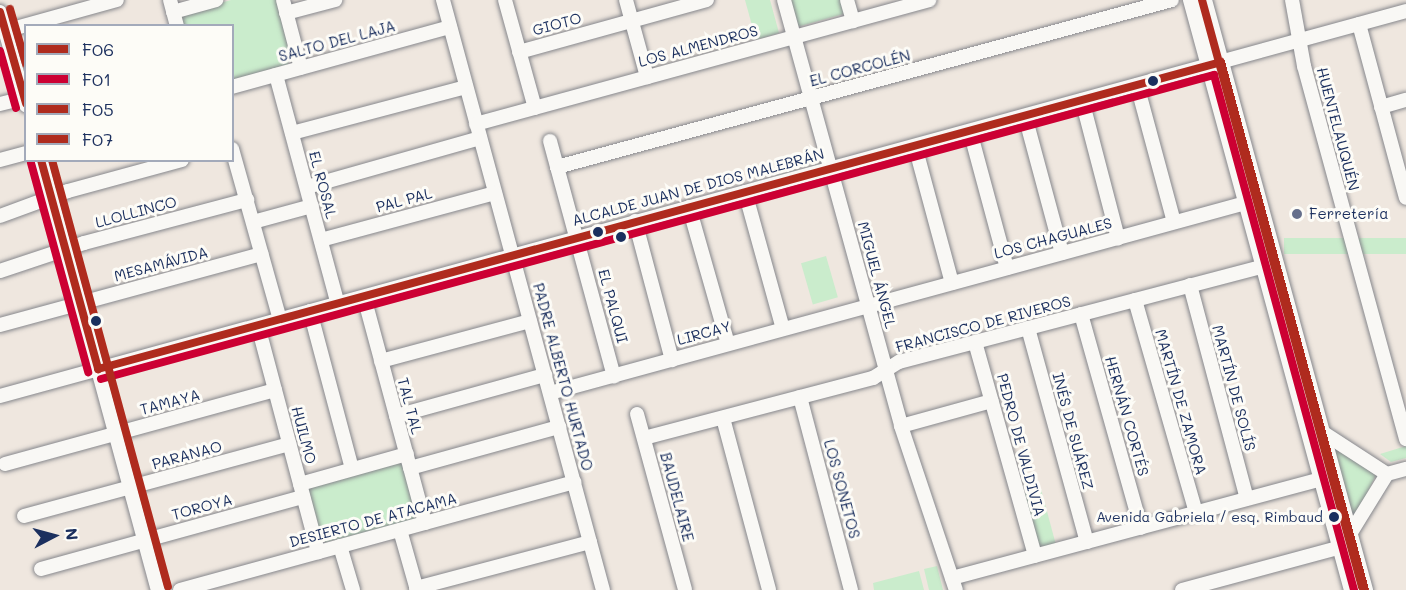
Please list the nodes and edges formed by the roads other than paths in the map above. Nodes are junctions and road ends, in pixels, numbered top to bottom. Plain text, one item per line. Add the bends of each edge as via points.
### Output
1 (117, 0) edge
2 (216, 0) edge
3 (335, 0) edge
4 (442, 0) edge
5 (626, 0) edge
6 (707, 0) edge
7 (784, 0) edge
8 (847, 0) edge
9 (929, 0) edge
10 (1172, 0) edge
11 (1191, 0) edge
12 (1204, 0) edge
13 (1292, 0) edge
14 (508, 1) edge
15 (285, 7) edge
16 (0, 12) edge
17 (173, 12) edge
18 (1406, 12) edge
19 (632, 21) junction
20 (853, 21) junction
21 (30, 24) edge
22 (1359, 24) junction
23 (24, 26) edge
24 (450, 27) junction
25 (5, 31) junction
26 (794, 37) junction
27 (1300, 40) junction
28 (519, 52) junction
29 (7, 62) edge
30 (1215, 64) junction
31 (301, 68) junction
32 (276, 75) junction
33 (647, 77) junction
34 (22, 81) edge
35 (1137, 85) junction
36 (234, 86) edge
37 (466, 87) junction
38 (811, 98) junction
39 (1082, 100) junction
40 (1406, 100) edge
41 (24, 101) edge
42 (0, 104) edge
43 (1382, 107) junction
44 (535, 108) junction
45 (1025, 116) junction
46 (476, 124) junction
47 (970, 131) junction
48 (292, 133) junction
49 (480, 138) junction
50 (550, 141) dead end
51 (915, 146) junction
52 (24, 154) edge
53 (234, 156) edge
54 (0, 160) edge
55 (42, 162) edge
56 (175, 162) edge
57 (557, 167) junction
58 (830, 168) junction
59 (307, 187) junction
60 (745, 192) junction
61 (495, 193) junction
62 (1406, 198) edge
63 (51, 199) junction
64 (247, 200) junction
65 (1246, 203) junction
66 (312, 206) junction
67 (689, 207) junction
68 (0, 216) edge
69 (635, 221) junction
70 (253, 222) junction
71 (1174, 222) junction
72 (577, 237) junction
73 (1118, 238) junction
74 (321, 240) junction
75 (65, 251) junction
76 (1062, 253) junction
77 (262, 254) junction
78 (512, 255) junction
79 (1264, 266) junction
80 (1007, 268) junction
81 (0, 271) edge
82 (952, 283) junction
83 (1190, 285) junction
84 (364, 297) junction
85 (1135, 300) junction
86 (80, 303) junction
87 (338, 304) junction
88 (868, 306) junction
89 (310, 311) junction
90 (1081, 314) junction
91 (280, 320) junction
92 (530, 321) junction
93 (0, 325) edge
94 (258, 326) junction
95 (1028, 328) junction
96 (783, 329) junction
97 (975, 342) junction
98 (728, 344) junction
99 (672, 360) junction
100 (381, 361) junction
101 (98, 369) junction
102 (886, 370) junction
103 (545, 375) junction
104 (614, 376) junction
105 (275, 390) junction
106 (550, 393) junction
107 (0, 396) edge
108 (800, 397) junction
109 (992, 401) junction
110 (637, 414) dead end
111 (396, 416) junction
112 (723, 417) junction
113 (901, 426) junction
114 (559, 427) junction
115 (1322, 432) junction
116 (115, 434) junction
117 (644, 438) junction
118 (1406, 439) edge
119 (289, 444) junction
120 (408, 461) junction
121 (5, 464) dead end
122 (352, 469) junction
123 (1406, 469) edge
124 (1387, 474) junction
125 (1322, 479) junction
126 (575, 482) junction
127 (130, 487) junction
128 (301, 490) junction
129 (1247, 499) junction
130 (1196, 513) junction
131 (24, 516) dead end
132 (425, 523) junction
133 (1141, 528) junction
134 (400, 530) junction
135 (144, 540) junction
136 (1345, 541) junction
137 (590, 542) junction
138 (1087, 542) junction
139 (340, 546) junction
140 (318, 552) junction
141 (1035, 556) junction
142 (41, 569) dead end
143 (954, 584) edge
144 (416, 589) edge
145 (158, 590) edge
146 (180, 590) edge
147 (353, 590) edge
148 (603, 590) edge
149 (685, 590) edge
150 (769, 590) edge
151 (851, 590) edge
152 (1182, 590) edge
153 (1352, 590) edge
154 (1365, 590) edge

1 - 21 street
2 - 17 street
3 - 15 street
4 - 24 street, PADRE ALBERTO HURTADO
5 - 19 street
6 - 19 street, GIOTO
7 - 26 street, MIGUEL ÁNGEL
8 - 20 street
9 - 20 street, LOS ALMENDROS
10 - 38 street, EL CORCOLÉN
11 - 30 main road
12 - 30 main road
13 - 27 street, HUENTELAUQUÉN
14 - 28 street
15 - 31 street
16 - 25 street
18 - 22 street, ALCALDE JUAN DE DIOS MALEBRÁN
19 - 28 street, GIOTO
19 - 33 street
20 - 26 street, LOS ALMENDROS
22 - 27 street, ALCALDE JUAN DE DIOS MALEBRÁN
22 - 43 street
23 - 25 street
24 - 31 street, SALTO DEL LAJA
24 - 37 street, PADRE ALBERTO HURTADO
25 - 29 street
26 - 33 street, LOS ALMENDROS
26 - 38 street, MIGUEL ÁNGEL
27 - 30 street, ALCALDE JUAN DE DIOS MALEBRÁN
27 - 118 street, HUENTELAUQUÉN
28 - 44 street
29 - 34 street
30 - 35 street, ALCALDE JUAN DE DIOS MALEBRÁN
30 - 65 main road
30 - 115 main road
31 - 32 street, SALTO DEL LAJA
32 - 36 street, SALTO DEL LAJA
32 - 48 street, EL ROSAL
33 - 44 street, LOS ALMENDROS
35 - 39 street, ALCALDE JUAN DE DIOS MALEBRÁN
35 - 71 street
37 - 46 street, PADRE ALBERTO HURTADO
37 - 48 street
38 - 57 street, EL CORCOLÉN
38 - 58 street, MIGUEL ÁNGEL
39 - 45 street, ALCALDE JUAN DE DIOS MALEBRÁN
39 - 73 street
40 - 43 street
41 - 42 street
43 - 62 street
44 - 46 street, LOS ALMENDROS
45 - 47 street, ALCALDE JUAN DE DIOS MALEBRÁN
45 - 76 street
46 - 49 street, PADRE ALBERTO HURTADO
47 - 51 street, ALCALDE JUAN DE DIOS MALEBRÁN
47 - 80 street
48 - 59 street, EL ROSAL
49 - 59 street
49 - 61 street, PADRE ALBERTO HURTADO
50 - 57 street, EL PALQUI
51 - 58 street, ALCALDE JUAN DE DIOS MALEBRÁN
51 - 82 street
52 - 54 street
53 - 64 street
55 - 63 street
56 - 63 street
57 - 72 street, EL PALQUI
58 - 60 street, ALCALDE JUAN DE DIOS MALEBRÁN
58 - 88 street, MIGUEL ÁNGEL
59 - 66 street, EL ROSAL
60 - 67 street, ALCALDE JUAN DE DIOS MALEBRÁN
60 - 96 street
61 - 74 street, PAL PAL
61 - 78 street, PADRE ALBERTO HURTADO
63 - 68 street
63 - 75 street
64 - 70 street
64 - 75 street, LLOLLINCO
65 - 71 street, LOS CHAGUALES
65 - 79 main road
66 - 70 street
66 - 74 street, EL ROSAL
67 - 69 street, ALCALDE JUAN DE DIOS MALEBRÁN
67 - 98 street
69 - 72 street, ALCALDE JUAN DE DIOS MALEBRÁN
69 - 99 street
70 - 77 street
71 - 73 street, LOS CHAGUALES
72 - 78 street, ALCALDE JUAN DE DIOS MALEBRÁN
72 - 104 street, EL PALQUI
73 - 76 street, LOS CHAGUALES
74 - 87 street, EL ROSAL
75 - 81 street, LLOLLINCO
75 - 86 street
76 - 80 street, LOS CHAGUALES
77 - 86 street, MESAMÁVIDA
77 - 91 street
78 - 84 street, ALCALDE JUAN DE DIOS MALEBRÁN
78 - 92 street, PADRE ALBERTO HURTADO
79 - 83 street, FRANCISCO DE RIVEROS
79 - 125 main road
80 - 82 street, LOS CHAGUALES
82 - 88 street, LOS CHAGUALES
83 - 85 street, FRANCISCO DE RIVEROS
83 - 129 street, MARTÍN DE SOLÍS
84 - 87 street, ALCALDE JUAN DE DIOS MALEBRÁN
84 - 100 street, TAL TAL
85 - 90 street, FRANCISCO DE RIVEROS
85 - 130 street, MARTÍN DE ZAMORA
86 - 93 street, MESAMÁVIDA
86 - 101 street
87 - 89 street, ALCALDE JUAN DE DIOS MALEBRÁN
88 - 96 street, LIRCAY
88 - 102 street, MIGUEL ÁNGEL
89 - 91 street, ALCALDE JUAN DE DIOS MALEBRÁN
89 - 122 street
90 - 95 street, FRANCISCO DE RIVEROS
90 - 133 street, HERNÁN CORTÉS
91 - 94 street, ALCALDE JUAN DE DIOS MALEBRÁN
92 - 100 street
92 - 103 street, PADRE ALBERTO HURTADO
94 - 101 street, ALCALDE JUAN DE DIOS MALEBRÁN
94 - 105 street, HUILMO
95 - 97 street, FRANCISCO DE RIVEROS
95 - 138 street, INÉS DE SUÁREZ
96 - 98 street, LIRCAY
97 - 102 street, FRANCISCO DE RIVEROS via 899,362
97 - 109 street, PEDRO DE VALDIVIA
98 - 99 street, LIRCAY
99 - 104 street, LIRCAY
100 - 111 street, TAL TAL
101 - 107 street, ALCALDE JUAN DE DIOS MALEBRÁN
101 - 116 street
102 - 108 street, FRANCISCO DE RIVEROS via 873,378
102 - 113 street, MIGUEL ÁNGEL
103 - 106 street, PADRE ALBERTO HURTADO
103 - 111 street
104 - 106 street, LIRCAY
105 - 116 street, TAMAYA
105 - 119 street, HUILMO
106 - 114 street, PADRE ALBERTO HURTADO
108 - 112 street, FRANCISCO DE RIVEROS
108 - 151 street, LOS SONETOS
109 - 113 street
109 - 141 street, PEDRO DE VALDIVIA
110 - 117 street, BAUDELAIRE
111 - 120 street, TAL TAL
112 - 117 street, FRANCISCO DE RIVEROS
112 - 150 street
113 - 143 street, MIGUEL ÁNGEL
114 - 120 street, TOROYA
114 - 126 street, PADRE ALBERTO HURTADO
115 - 124 street
115 - 136 main road
116 - 121 street, TAMAYA
116 - 127 street
117 - 149 street, BAUDELAIRE
119 - 127 street, PARANAO
119 - 128 street, HUILMO
120 - 122 street, TOROYA
120 - 132 street, TAL TAL
122 - 128 street, TOROYA
123 - 124 street
124 - 136 street
125 - 129 street
125 - 136 main road
126 - 132 street, DESIERTO DE ATACAMA
126 - 137 street, PADRE ALBERTO HURTADO
127 - 131 street, PARANAO
127 - 135 street
128 - 135 street, TOROYA
128 - 140 street, HUILMO
129 - 130 street
130 - 133 street
132 - 134 street, DESIERTO DE ATACAMA
133 - 138 street
134 - 139 street, DESIERTO DE ATACAMA
134 - 144 street
135 - 142 street, TOROYA
135 - 145 street
136 - 152 street
136 - 153 main road
136 - 154 main road
137 - 144 street
137 - 148 street, PADRE ALBERTO HURTADO
138 - 141 street
139 - 140 street, DESIERTO DE ATACAMA
139 - 147 street
140 - 146 street, DESIERTO DE ATACAMA
141 - 143 street

